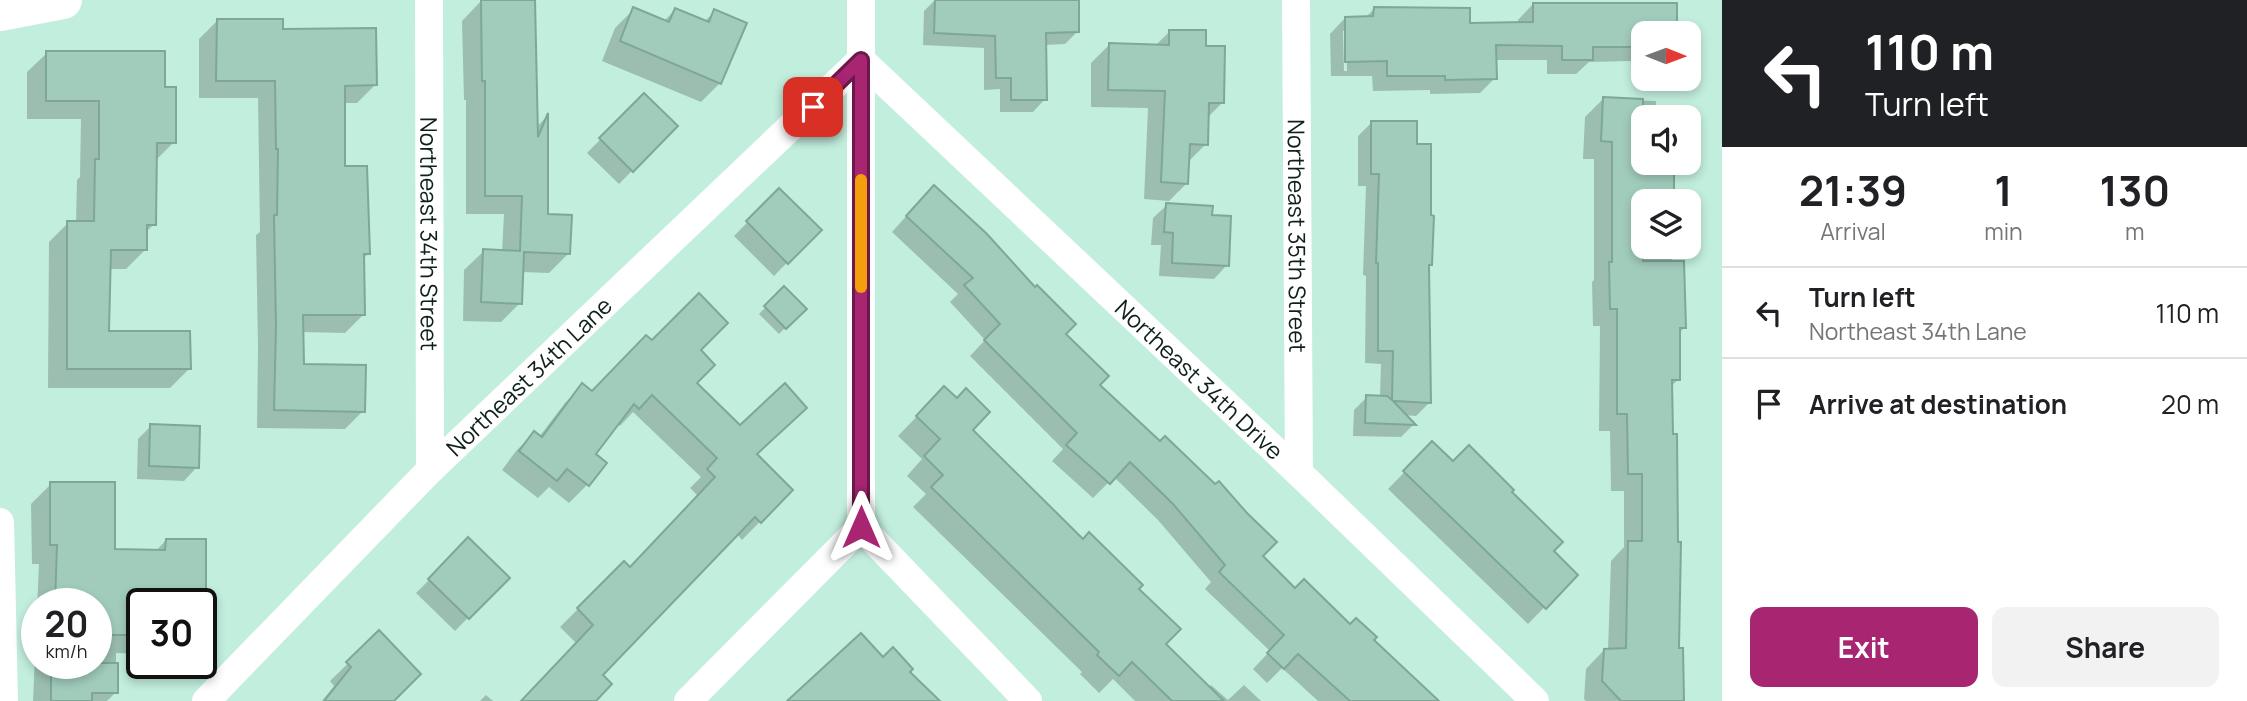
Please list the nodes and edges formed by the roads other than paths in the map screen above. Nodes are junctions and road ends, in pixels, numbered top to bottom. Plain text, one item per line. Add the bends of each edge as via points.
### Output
1 (63, 0) edge
2 (429, 0) edge
3 (861, 0) edge
4 (1296, 0) edge
5 (0, 12) edge
6 (861, 60) junction
7 (430, 470) junction
8 (1299, 472) junction
9 (0, 522) edge
10 (861, 527) junction
11 (4, 701) edge
12 (206, 701) edge
13 (688, 701) edge
14 (1028, 701) edge
15 (1535, 701) edge

1 - 5 street
2 - 7 street, Northeast 34th Street
3 - 6 street
4 - 8 street, Northeast 35th Street
6 - 7 street, Northeast 34th Lane
6 - 8 street, Northeast 34th Drive
6 - 10 street
7 - 12 street, Northeast 34th Lane
8 - 15 street, Northeast 34th Drive
9 - 11 street
10 - 13 street
10 - 14 street

